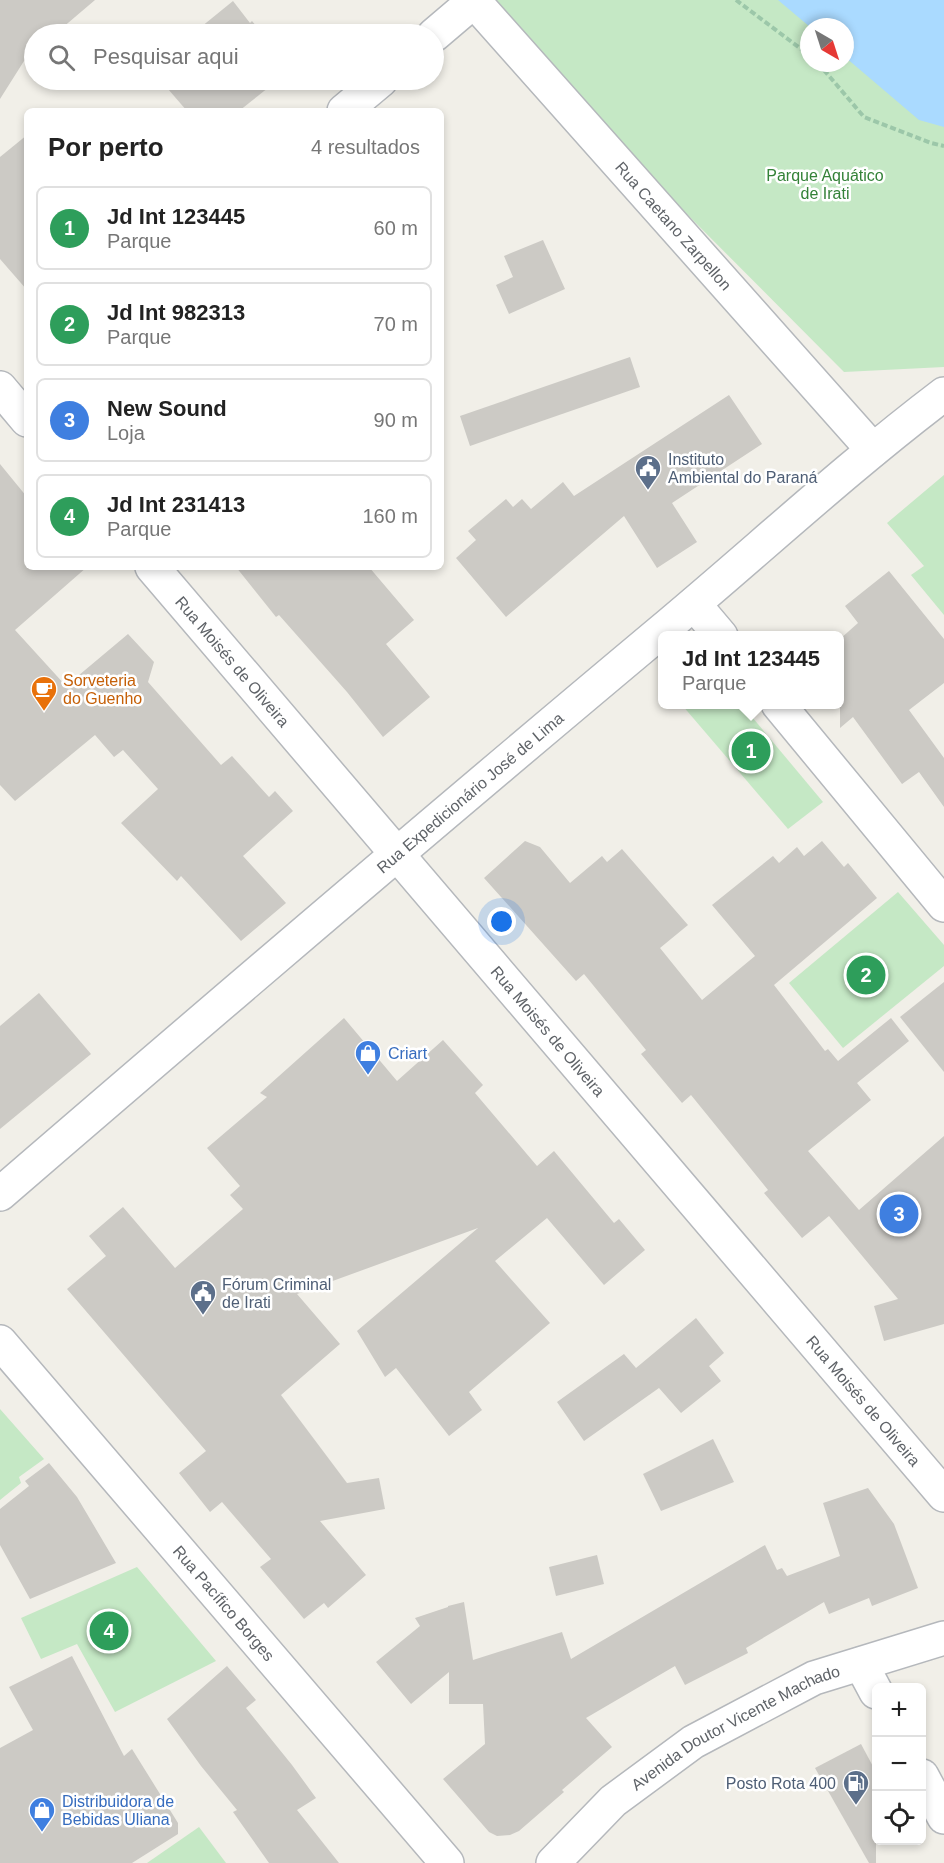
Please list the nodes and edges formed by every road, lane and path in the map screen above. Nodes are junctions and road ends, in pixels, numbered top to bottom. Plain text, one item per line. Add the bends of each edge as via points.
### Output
1 (473, 0) edge
2 (736, 0) edge
3 (444, 26) edge
4 (800, 48) edge
5 (826, 72) edge
6 (369, 90) edge
7 (348, 108) edge
8 (944, 146) edge
9 (944, 394) edge
10 (873, 450) junction
11 (155, 570) edge
12 (694, 604) junction
13 (662, 631) edge
14 (717, 631) edge
15 (658, 634) edge
16 (781, 709) edge
17 (395, 854) junction
18 (944, 905) edge
19 (0, 1194) edge
20 (0, 1342) edge
21 (944, 1495) edge
22 (944, 1638) edge
23 (861, 1664) junction
24 (872, 1685) edge
25 (926, 1785) edge
26 (944, 1817) edge
27 (447, 1863) edge
28 (553, 1863) edge

1 - 3 street
1 - 10 street, Rua Caetano Zarpellon
2 - 4 path
5 - 8 path via 864,117
6 - 7 street
9 - 10 street, Rua Expedicionário José de Lima
10 - 12 street, Rua Expedicionário José de Lima
11 - 17 street, Rua Moisés de Oliveira
12 - 13 street, Rua Expedicionário José de Lima
12 - 14 street
15 - 17 street, Rua Expedicionário José de Lima
16 - 18 street
17 - 19 street, Rua Expedicionário José de Lima
17 - 21 street, Rua Moisés de Oliveira
20 - 27 street, Rua Pacífico Borges
22 - 23 street, Avenida Doutor Vicente Machado
23 - 24 street
23 - 28 street, Avenida Doutor Vicente Machado via 814,1678 693,1742 613,1801
25 - 26 street

